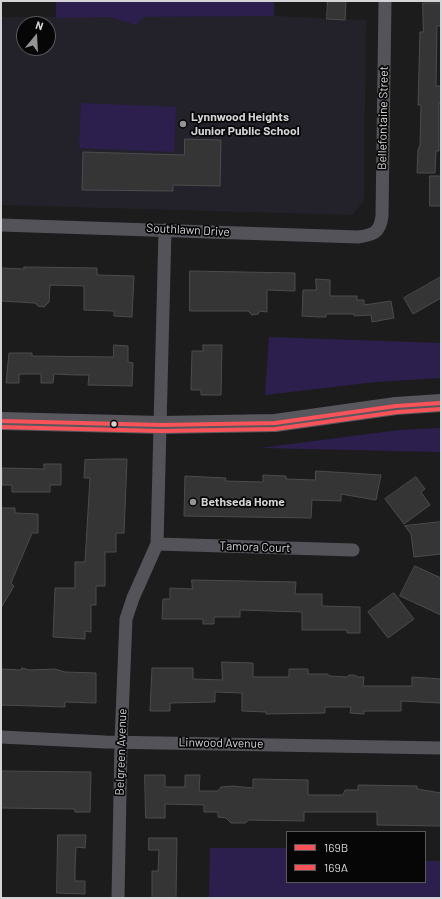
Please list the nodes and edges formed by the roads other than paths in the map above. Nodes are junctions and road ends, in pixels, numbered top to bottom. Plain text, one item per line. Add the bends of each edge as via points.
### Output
1 (386, 1) edge
2 (1, 225) edge
3 (165, 230) junction
4 (375, 233) joint
5 (441, 403) edge
6 (1, 421) edge
7 (161, 425) junction
8 (157, 544) junction
9 (352, 550) dead end
10 (1, 737) edge
11 (121, 742) junction
12 (441, 748) edge
13 (118, 898) edge

1 - 4 street, Bellefontaine Street via 382,216 381,226
2 - 3 street, Southlawn Drive
3 - 4 street, Southlawn Drive via 358,237
3 - 7 street, Belgreen Avenue
5 - 7 street via 396,406 274,423
6 - 7 street
7 - 8 street, Belgreen Avenue
8 - 9 street, Tamora Court
8 - 11 street, Belgreen Avenue via 126,619
10 - 11 street, Linwood Avenue
11 - 12 street, Linwood Avenue
11 - 13 street, Belgreen Avenue

